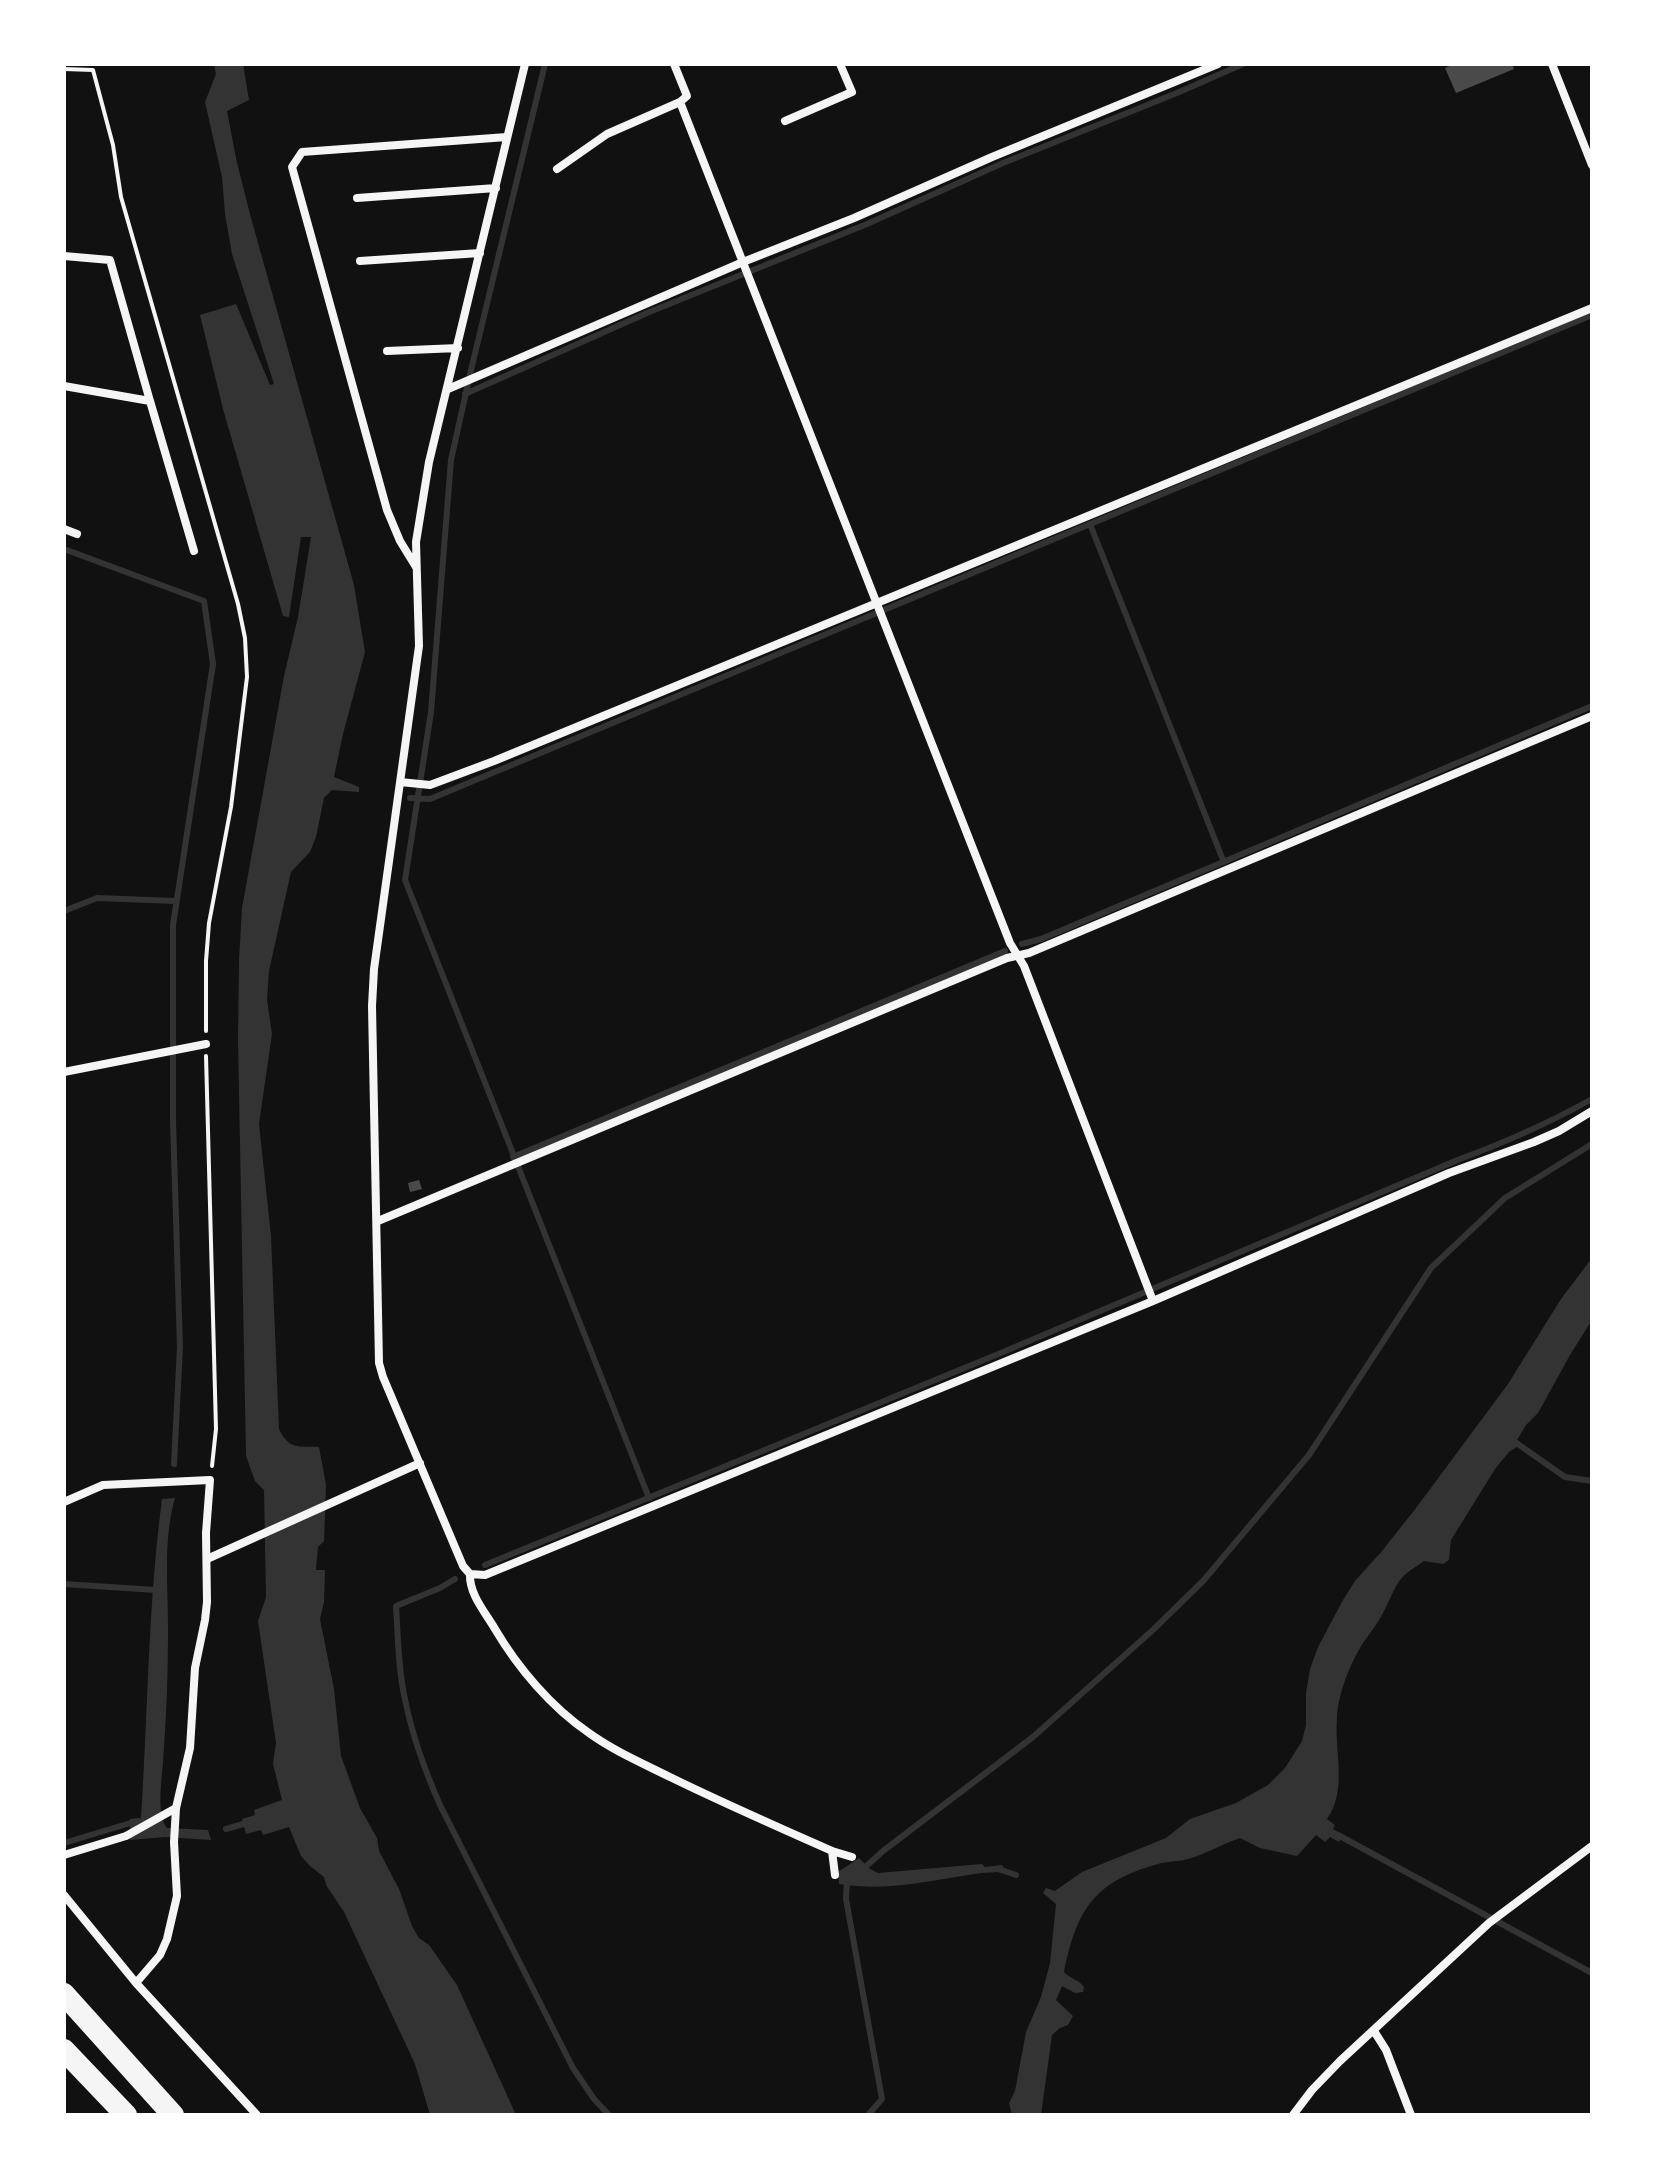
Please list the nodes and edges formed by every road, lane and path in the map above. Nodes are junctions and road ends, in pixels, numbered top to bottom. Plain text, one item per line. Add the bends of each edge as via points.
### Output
1 (525, 64) edge
2 (674, 64) edge
3 (840, 64) edge
4 (1218, 64) edge
5 (1552, 64) edge
6 (64, 69) edge
7 (680, 102) junction
8 (785, 121) dead end
9 (507, 137) junction
10 (1592, 165) edge
11 (557, 169) dead end
12 (496, 188) junction
13 (357, 198) dead end
14 (480, 253) junction
15 (64, 256) edge
16 (360, 261) dead end
17 (746, 268) junction
18 (1592, 308) edge
19 (458, 348) junction
20 (387, 351) dead end
21 (64, 386) edge
22 (448, 389) junction
23 (150, 401) junction
24 (64, 529) edge
25 (77, 534) dead end
26 (194, 551) dead end
27 (417, 568) junction
28 (878, 608) junction
29 (1592, 716) edge
30 (400, 782) junction
31 (1018, 955) junction
32 (206, 1044) junction
33 (64, 1072) edge
34 (1592, 1111) edge
35 (378, 1221) junction
36 (1152, 1298) junction
37 (420, 1463) junction
38 (210, 1480) junction
39 (64, 1502) edge
40 (207, 1559) junction
41 (470, 1574) junction
42 (176, 1808) junction
43 (1592, 1846) edge
44 (832, 1851) junction
45 (64, 1855) edge
46 (852, 1857) dead end
47 (835, 1875) dead end
48 (64, 1895) edge
49 (136, 1983) junction
50 (64, 1994) edge
51 (1374, 2031) junction
52 (64, 2050) edge
53 (126, 2115) edge
54 (173, 2115) edge
55 (257, 2115) edge
56 (1293, 2115) edge
57 (1411, 2115) edge

1 - 9 street
2 - 7 street via 687,96
3 - 8 street via 852,92
4 - 17 street via 992,157
5 - 10 street
6 - 32 path via 93,70 121,197 245,638 247,677 231,807 209,923
7 - 11 street via 607,134
7 - 17 street
9 - 12 street
9 - 27 street via 302,152 292,167 387,510
12 - 13 street
12 - 14 street
14 - 16 street
14 - 19 street
15 - 23 street via 110,260
17 - 22 street
17 - 28 street
18 - 28 street
19 - 20 street
19 - 22 street
21 - 23 street
22 - 27 street via 429,462
23 - 26 street
24 - 25 street
27 - 30 street via 419,646
28 - 30 street via 428,785
28 - 31 street
29 - 31 street
30 - 35 street via 372,1006
31 - 35 street
31 - 36 street
32 - 33 street
32 - 38 path via 216,1429
34 - 36 street via 1534,1142
35 - 37 street via 379,1363
36 - 41 street via 500,1569
37 - 40 street
37 - 41 street
38 - 39 street via 103,1485
38 - 40 street
40 - 42 street via 190,1748
41 - 44 street via 477,1599 525,1673 587,1732 656,1770
42 - 45 street via 126,1836
42 - 49 street via 173,1922 160,1955
43 - 51 street via 1497,1916
44 - 46 street
44 - 47 street
48 - 49 street
49 - 55 street
50 - 54 highway
51 - 56 street
51 - 57 street
52 - 53 highway

